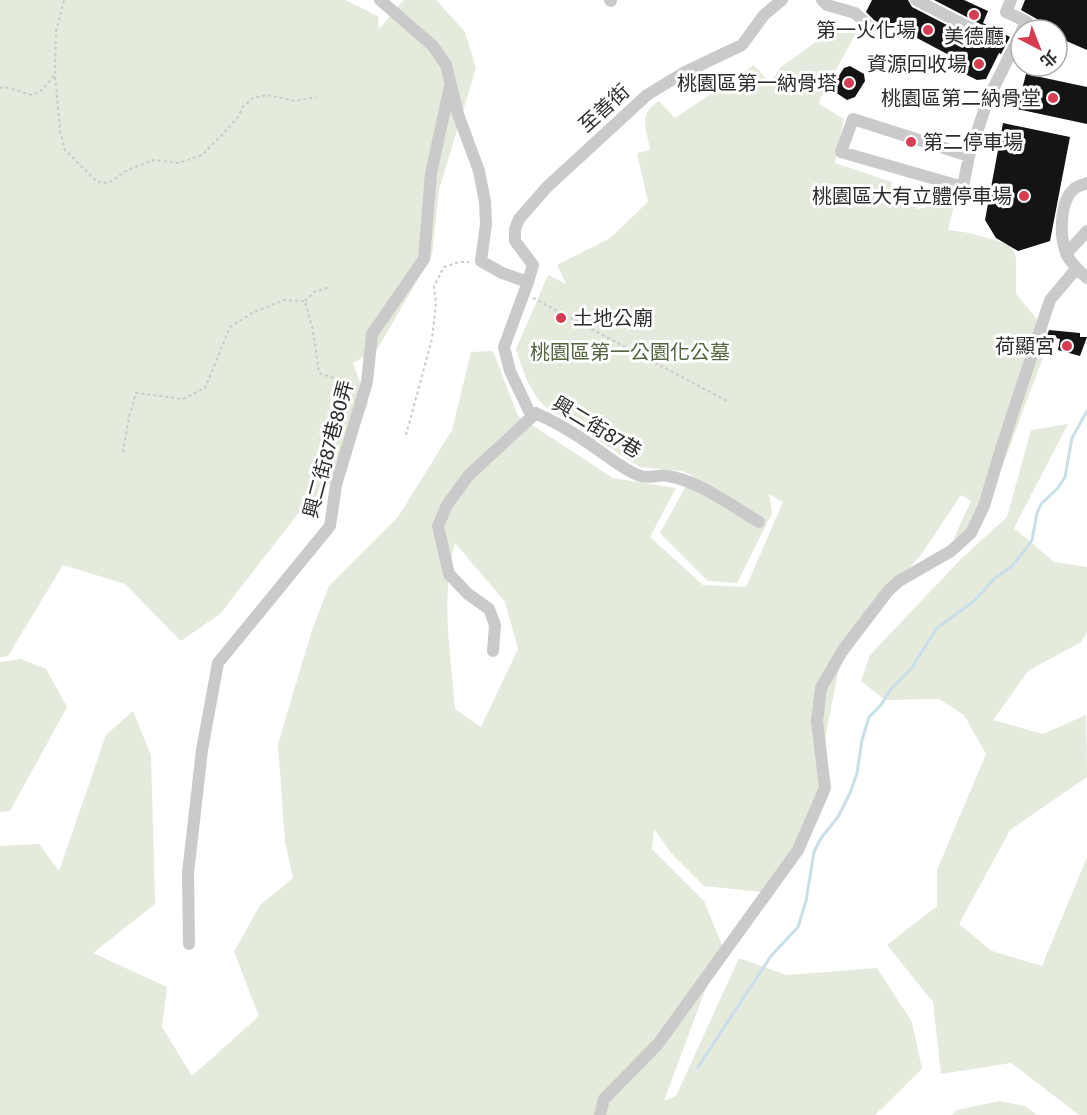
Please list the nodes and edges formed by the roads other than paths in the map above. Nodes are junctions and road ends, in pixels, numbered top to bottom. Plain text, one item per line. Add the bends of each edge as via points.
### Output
1 (380, 0) edge
2 (782, 0) edge
3 (822, 0) edge
4 (916, 0) edge
5 (1011, 0) edge
6 (1019, 18) edge
7 (867, 23) dead end
8 (982, 33) dead end
9 (1009, 57) edge
10 (450, 86) junction
11 (969, 156) junction
12 (1087, 183) edge
13 (1087, 231) edge
14 (1066, 254) junction
15 (1076, 269) junction
16 (1087, 278) edge
17 (526, 288) junction
18 (536, 413) junction
19 (759, 522) dead end
20 (493, 651) dead end
21 (189, 944) dead end
22 (600, 1115) edge

1 - 10 street via 433,46 446,65
2 - 17 street, 至善街 via 764,15 742,45 647,95 547,187 515,229 515,241 533,265
3 - 7 street via 855,13
4 - 8 street
5 - 6 street via 1006,12
9 - 11 street via 993,88
10 - 17 street via 485,202 481,261
10 - 21 street, 興二街87巷80弄 via 431,173 424,259 372,333 367,382 336,485 330,526 218,663 202,750 188,873
11 - 11 street via 963,187 841,152 852,119
12 - 14 street via 1075,188 1068,197 1062,218
13 - 14 street
14 - 15 street
15 - 16 street
15 - 22 street via 1050,300 984,506 971,533 951,551 888,591 843,650 821,687 817,721 825,788 798,850 658,1044 604,1099
17 - 18 street, 興二街87巷 via 504,347 522,399 529,411
18 - 19 street, 興二街87巷 via 641,477 667,476 690,483
18 - 20 street via 469,475 438,526 449,574 489,609 495,625

